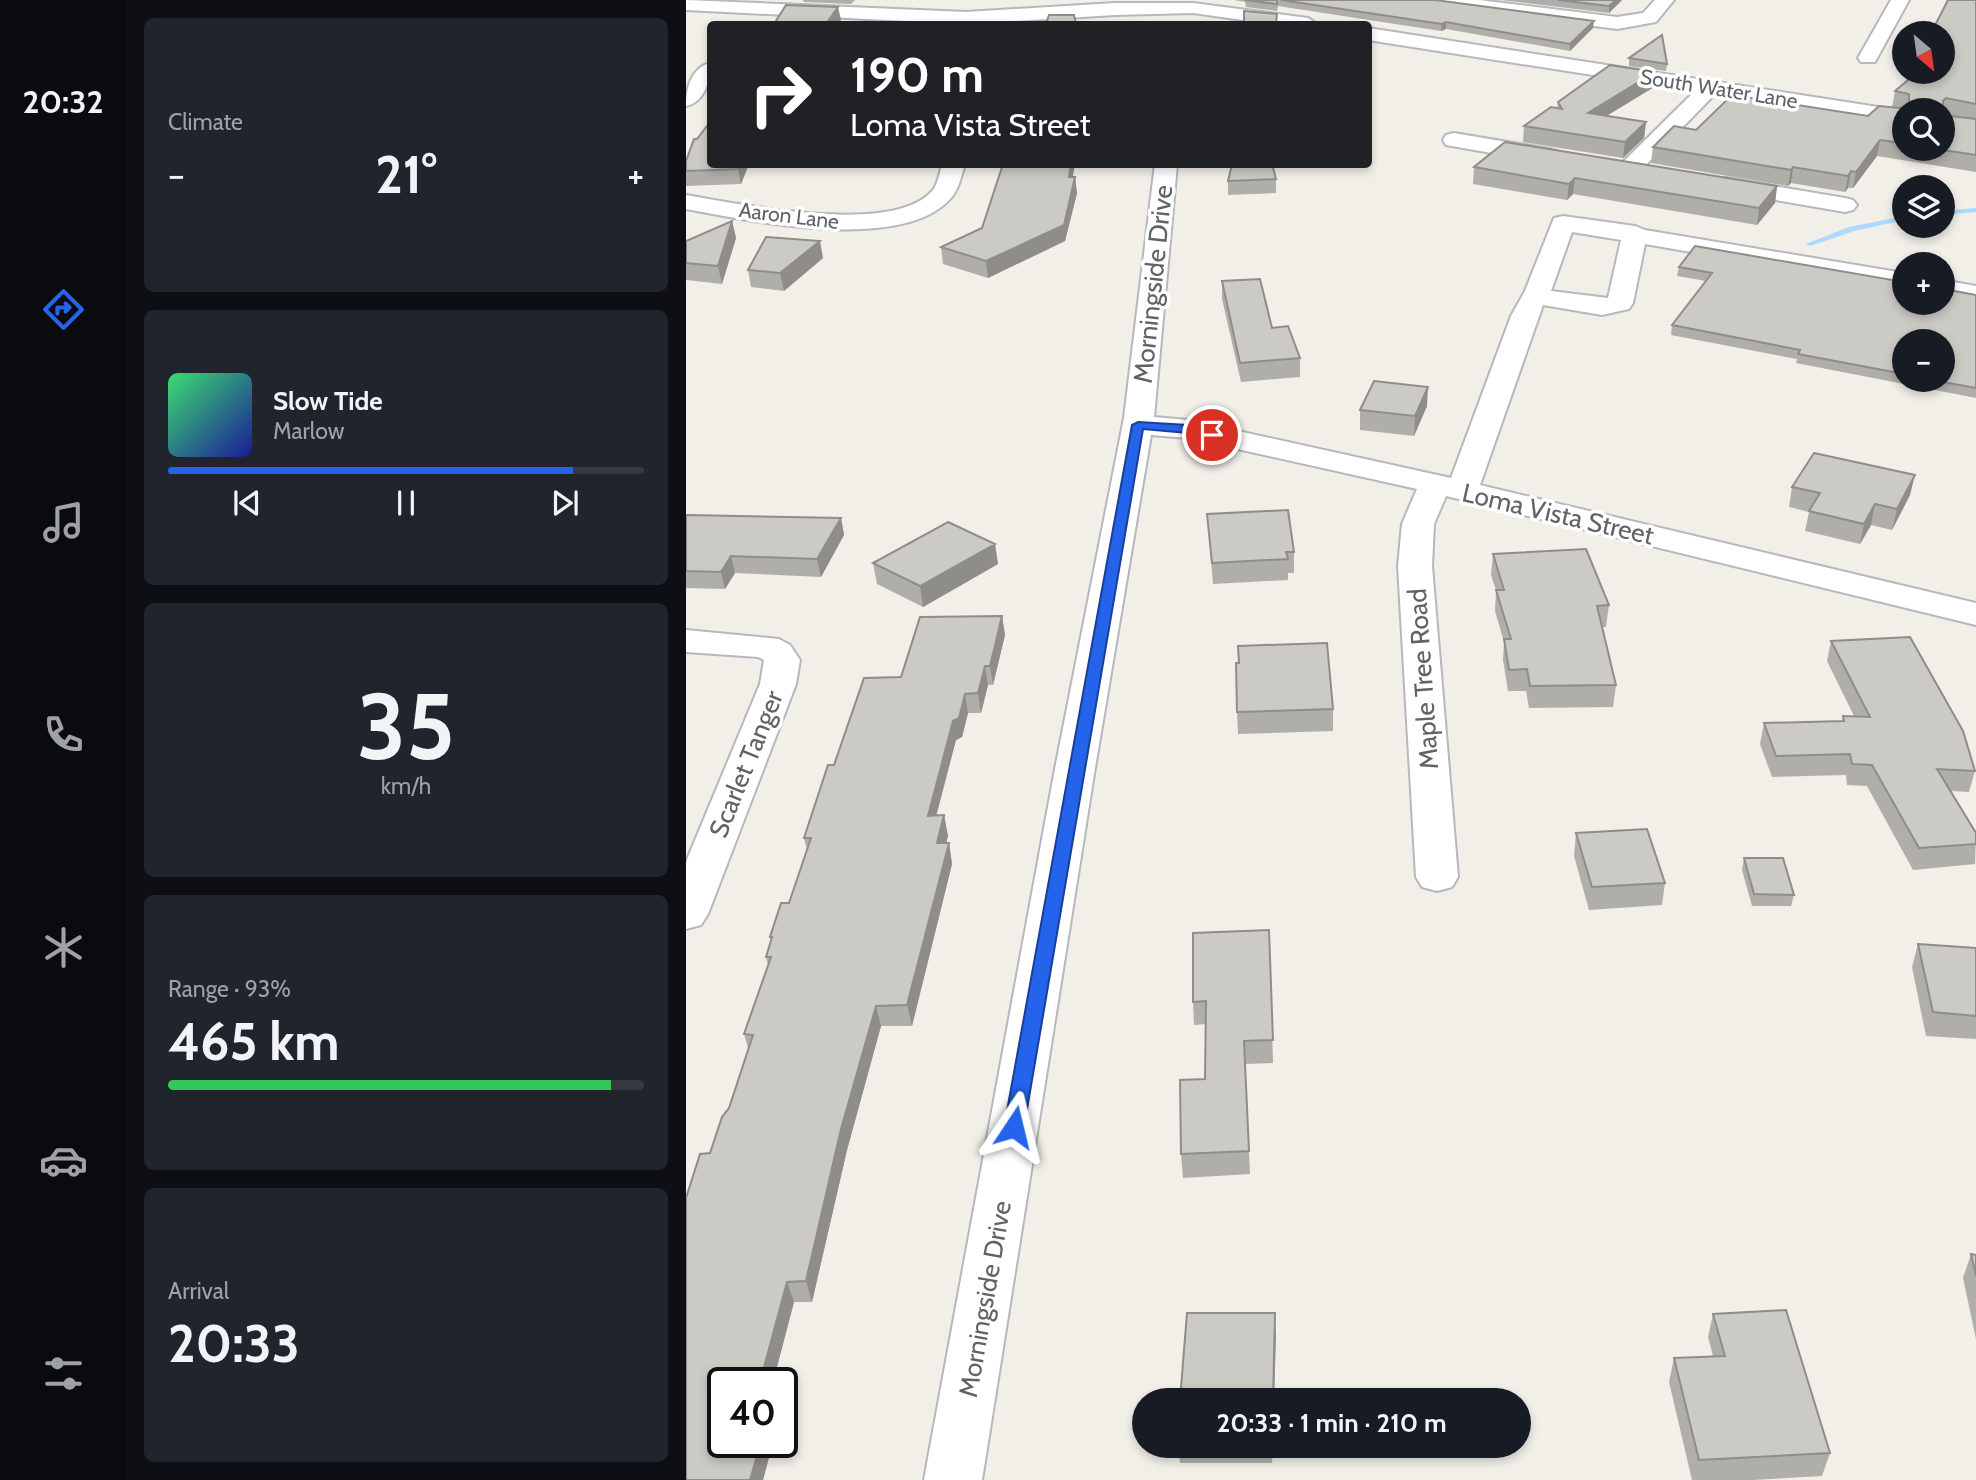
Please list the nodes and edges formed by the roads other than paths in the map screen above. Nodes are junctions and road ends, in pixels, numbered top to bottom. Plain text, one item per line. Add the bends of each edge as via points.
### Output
1 (1436, 0) edge
2 (1665, 0) edge
3 (1900, 0) edge
4 (686, 5) edge
5 (1193, 11) edge
6 (752, 17) edge
7 (1009, 21) edge
8 (1281, 21) edge
9 (1372, 35) edge
10 (1868, 58) dead end
11 (707, 73) edge
12 (1709, 88) junction
13 (686, 100) edge
14 (1892, 115) edge
15 (1454, 140) dead end
16 (1576, 160) edge
17 (1602, 165) edge
18 (952, 168) edge
19 (1166, 168) edge
20 (1629, 169) junction
21 (1656, 173) edge
22 (1710, 182) edge
23 (686, 202) edge
24 (1845, 205) dead end
25 (1635, 233) junction
26 (1892, 279) edge
27 (1955, 290) edge
28 (1976, 294) edge
29 (1535, 296) junction
30 (1138, 425) junction
31 (1448, 487) junction
32 (1976, 614) edge
33 (686, 641) edge
34 (1437, 877) dead end
35 (686, 914) edge
36 (953, 1480) edge

1 - 2 street via 1617,23 1649,18
3 - 10 street
4 - 6 street
5 - 7 street via 1115,9
5 - 8 street
6 - 7 street
9 - 12 street, South Water Lane
11 - 13 street
12 - 14 street, South Water Lane
12 - 20 street
15 - 16 street
17 - 20 street
18 - 23 street, Aaron Lane via 943,193 924,208 865,222 823,223
19 - 30 street, Morningside Drive
20 - 21 street
22 - 24 street
25 - 26 street
25 - 29 street, Maple Tree Road via 1563,223
25 - 29 street via 1620,303 1602,307
27 - 28 street
29 - 31 street, Maple Tree Road
30 - 31 street, Loma Vista Street via 1188,429
30 - 36 street, Morningside Drive
31 - 32 street, Loma Vista Street
31 - 34 street, Maple Tree Road via 1418,524 1415,566
33 - 35 street, Scarlet Tanger via 750,645 778,653 782,660 778,684

